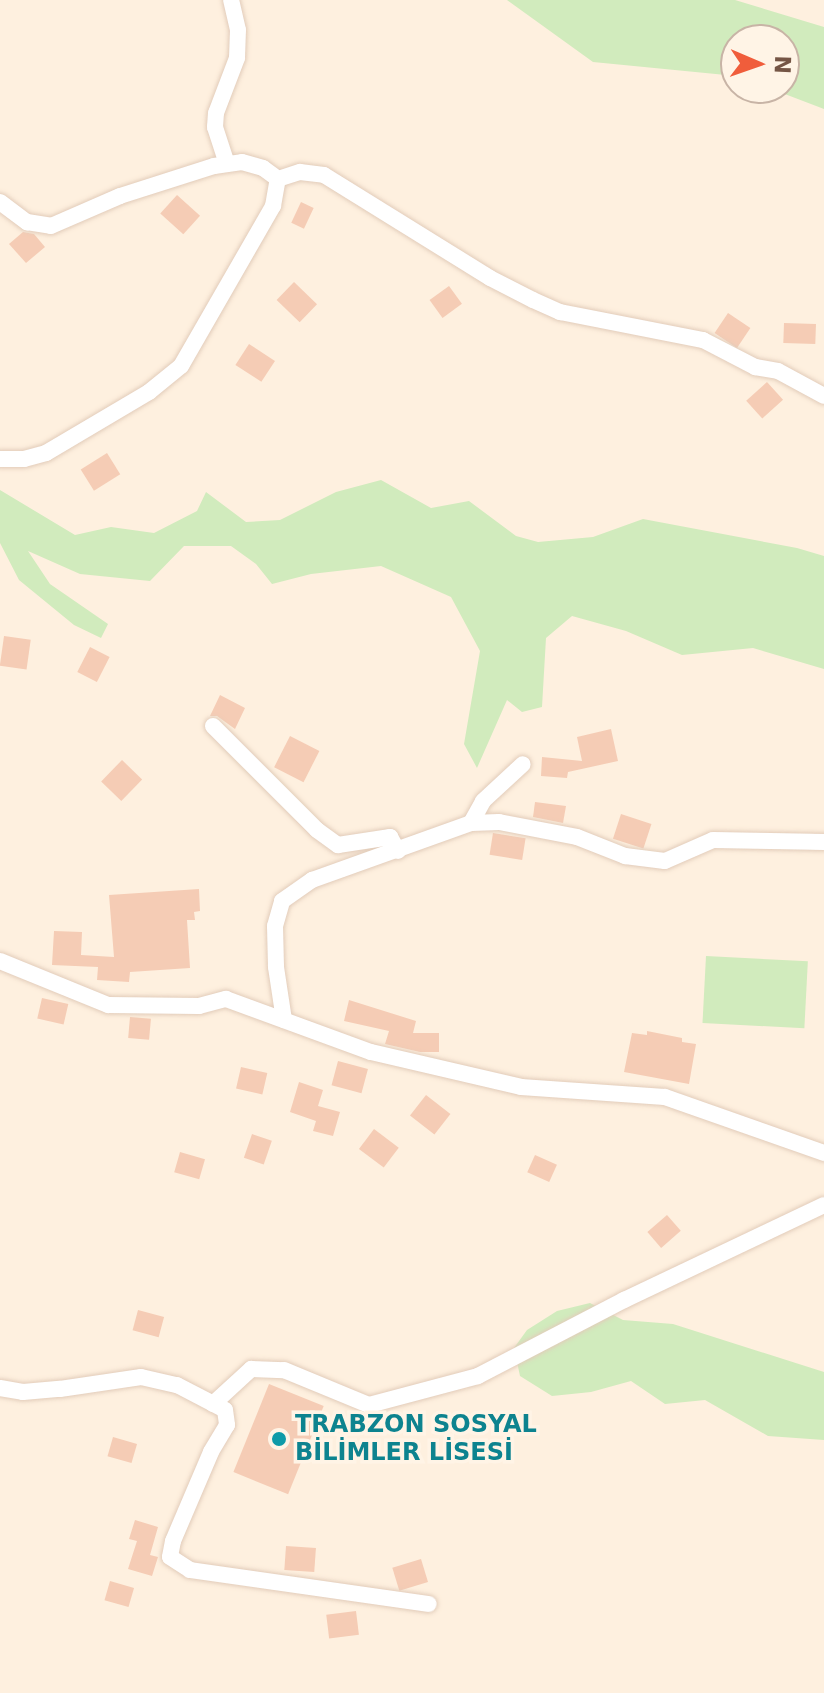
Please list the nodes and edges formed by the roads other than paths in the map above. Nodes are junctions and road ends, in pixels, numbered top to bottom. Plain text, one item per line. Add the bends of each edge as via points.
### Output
1 (231, 0) edge
2 (227, 164) junction
3 (278, 179) junction
4 (0, 202) edge
5 (824, 396) edge
6 (0, 459) edge
7 (213, 726) dead end
8 (523, 764) dead end
9 (471, 823) junction
10 (824, 842) edge
11 (398, 851) junction
12 (0, 961) edge
13 (284, 1020) junction
14 (824, 1153) edge
15 (824, 1205) edge
16 (0, 1388) edge
17 (213, 1404) junction
18 (429, 1604) dead end

1 - 2 street via 237,58 215,127
2 - 3 street via 263,168
2 - 4 street via 120,196 51,226 27,222
3 - 5 street via 300,172 324,175 490,278 546,306 703,340
3 - 6 street via 273,206 181,366 149,392 46,453
7 - 11 street via 338,845 390,837
8 - 9 street via 483,801
9 - 10 street via 499,822 577,837 625,856 665,861 713,840
9 - 11 street
11 - 13 street via 312,880 282,901 275,939
12 - 13 street via 108,1005 199,1006 226,999
13 - 14 street via 371,1052 521,1087 665,1097
15 - 17 street via 478,1376 369,1405 284,1370 251,1369
16 - 17 street via 23,1392 141,1377 177,1385
17 - 18 street via 225,1410 227,1425 170,1557 190,1570

